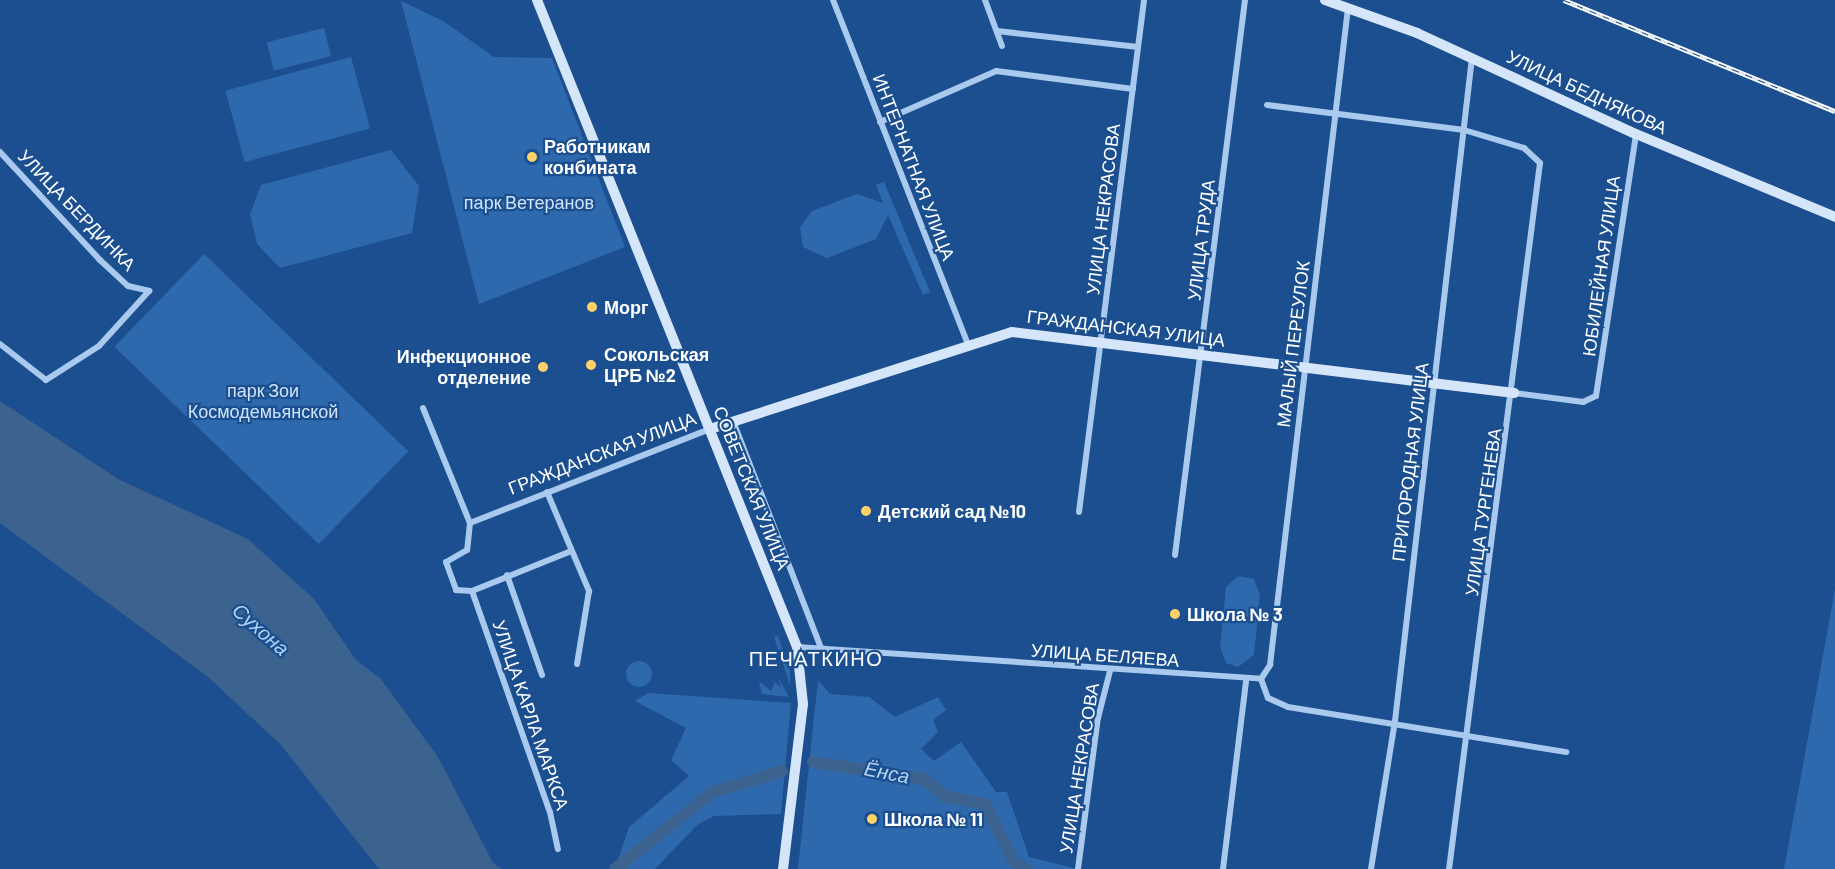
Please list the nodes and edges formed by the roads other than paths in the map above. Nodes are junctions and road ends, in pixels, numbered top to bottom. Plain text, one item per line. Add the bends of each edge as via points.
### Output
1 (537, 0) edge
2 (833, 0) edge
3 (985, 0) edge
4 (1144, 0) edge
5 (1245, 0) edge
6 (1326, 0) edge
7 (1348, 8) junction
8 (997, 31) junction
9 (1002, 46) dead end
10 (1138, 47) junction
11 (1472, 57) junction
12 (1133, 89) junction
13 (1268, 105) dead end
14 (1337, 112) junction
15 (880, 122) junction
16 (1464, 130) junction
17 (1636, 134) junction
18 (0, 152) edge
19 (1835, 217) edge
20 (1101, 340) junction
21 (0, 344) edge
22 (968, 345) junction
23 (1202, 353) junction
24 (1306, 366) junction
25 (1435, 382) junction
26 (1514, 393) junction
27 (1593, 400) joint
28 (423, 408) dead end
29 (732, 421) junction
30 (710, 429) junction
31 (547, 492) junction
32 (1079, 512) dead end
33 (470, 523) junction
34 (571, 551) junction
35 (1175, 555) dead end
36 (507, 575) junction
37 (472, 591) junction
38 (797, 646) junction
39 (821, 648) junction
40 (577, 664) dead end
41 (1110, 671) junction
42 (542, 675) dead end
43 (1261, 679) junction
44 (1246, 681) junction
45 (1395, 721) junction
46 (1468, 734) junction
47 (1566, 752) dead end
48 (558, 849) dead end
49 (783, 869) edge
50 (1078, 869) edge
51 (1223, 869) edge
52 (1371, 869) edge
53 (1449, 869) edge

1 - 30 street, СОВЕТСКАЯ УЛИЦА
2 - 15 street, ИНТЕРНАТНАЯ УЛИЦА
3 - 8 street
4 - 10 street, УЛИЦА НЕКРАСОВА
5 - 23 street, УЛИЦА ТРУДА
6 - 7 street, УЛИЦА БЕДНЯКОВА
7 - 11 street, УЛИЦА БЕДНЯКОВА
7 - 14 street, МАЛЫЙ ПЕРЕУЛОК
8 - 9 street
8 - 10 street
10 - 12 street, УЛИЦА НЕКРАСОВА
11 - 16 street, ПРИГОРОДНАЯ УЛИЦА
11 - 17 street, УЛИЦА БЕДНЯКОВА
12 - 15 street via 996,71
12 - 20 street, УЛИЦА НЕКРАСОВА
13 - 14 street
14 - 16 street
14 - 24 street, МАЛЫЙ ПЕРЕУЛОК
15 - 22 street, ИНТЕРНАТНАЯ УЛИЦА
16 - 25 street, ПРИГОРОДНАЯ УЛИЦА
16 - 26 street, УЛИЦА ТУРГЕНЕВА via 1503,139 1537,158 1540,171
17 - 19 street, УЛИЦА БЕДНЯКОВА
17 - 27 street, ЮБИЛЕЙНАЯ УЛИЦА
18 - 21 street, УЛИЦА БЕРДИНКА via 128,286 149,291 99,346 46,380
20 - 22 street, ГРАЖДАНСКАЯ УЛИЦА via 1023,331
20 - 23 street, ГРАЖДАНСКАЯ УЛИЦА
20 - 32 street, УЛИЦА НЕКРАСОВА
22 - 29 street, ГРАЖДАНСКАЯ УЛИЦА
23 - 24 street, ГРАЖДАНСКАЯ УЛИЦА
23 - 35 street, УЛИЦА ТРУДА
24 - 25 street, ГРАЖДАНСКАЯ УЛИЦА
24 - 43 street, МАЛЫЙ ПЕРЕУЛОК via 1270,665
25 - 26 street, ГРАЖДАНСКАЯ УЛИЦА
25 - 45 street, ПРИГОРОДНАЯ УЛИЦА
26 - 27 street, ГРАЖДАНСКАЯ УЛИЦА
26 - 46 street, УЛИЦА ТУРГЕНЕВА
28 - 33 street
29 - 30 street, ГРАЖДАНСКАЯ УЛИЦА
29 - 39 street, СОВЕТСКАЯ УЛИЦА
30 - 31 street, ГРАЖДАНСКАЯ УЛИЦА
30 - 38 street, СОВЕТСКАЯ УЛИЦА
31 - 33 street, ГРАЖДАНСКАЯ УЛИЦА
31 - 34 street
33 - 37 street via 467,550 446,565 456,590
34 - 36 street
34 - 40 street via 589,591
36 - 37 street
36 - 42 street
37 - 48 street, УЛИЦА КАРЛА МАРКСА via 550,812
38 - 39 street, УЛИЦА БЕЛЯЕВА
38 - 49 street, СОВЕТСКАЯ УЛИЦА via 803,704
39 - 41 street, УЛИЦА БЕЛЯЕВА
41 - 44 street, УЛИЦА БЕЛЯЕВА
41 - 50 street, УЛИЦА НЕКРАСОВА via 1098,718
43 - 44 street, УЛИЦА БЕЛЯЕВА
43 - 45 street via 1268,698 1288,707
44 - 51 street
45 - 46 street
45 - 52 street, ПРИГОРОДНАЯ УЛИЦА
46 - 47 street
46 - 53 street, УЛИЦА ТУРГЕНЕВА

